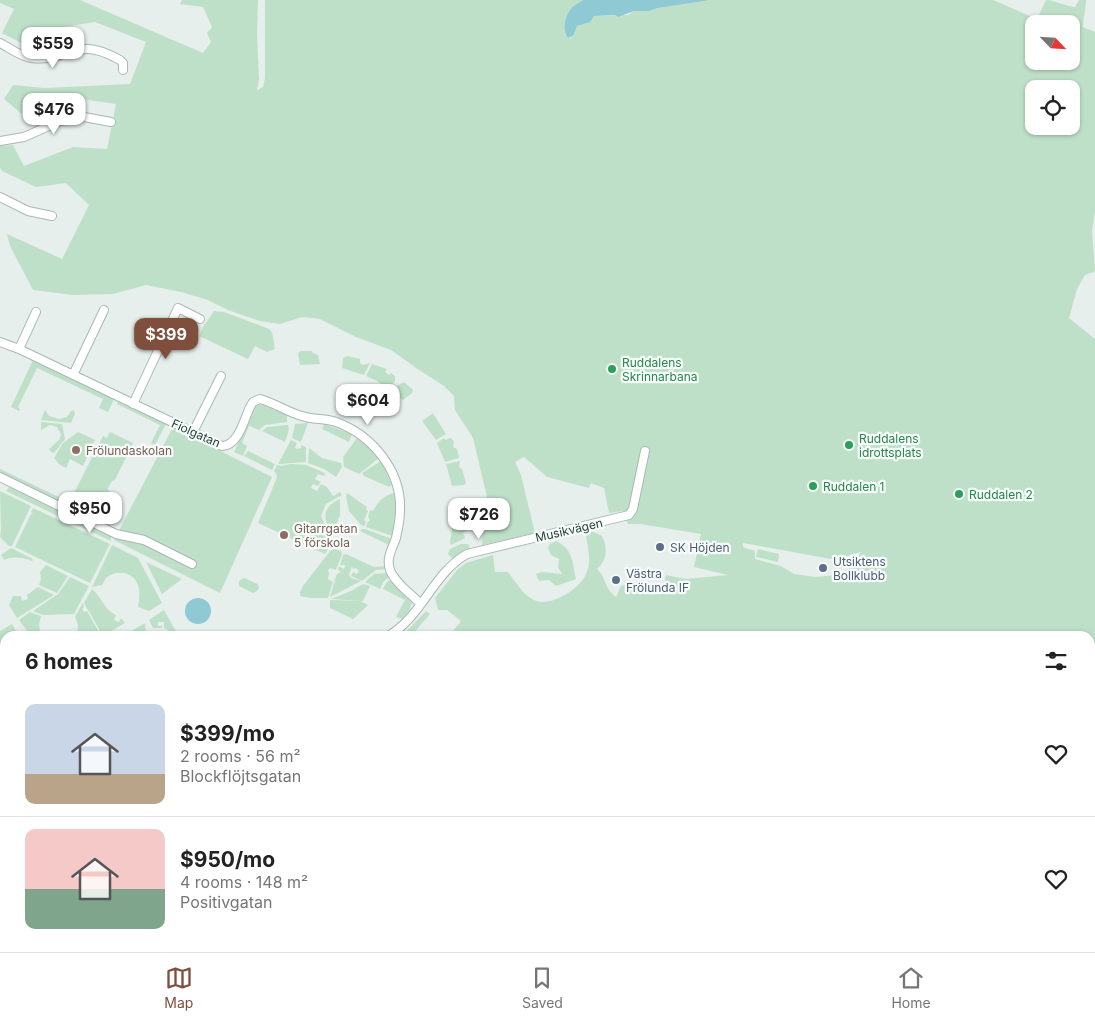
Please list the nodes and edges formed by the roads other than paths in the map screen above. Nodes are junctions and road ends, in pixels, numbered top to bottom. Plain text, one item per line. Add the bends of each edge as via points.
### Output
1 (0, 43) edge
2 (123, 70) dead end
3 (110, 122) dead end
4 (0, 141) edge
5 (0, 197) edge
6 (52, 216) dead end
7 (104, 310) dead end
8 (36, 312) dead end
9 (200, 319) dead end
10 (0, 342) edge
11 (19, 349) junction
12 (73, 375) junction
13 (220, 376) dead end
14 (132, 404) junction
15 (193, 432) junction
16 (645, 451) dead end
17 (0, 477) edge
18 (192, 564) dead end
19 (421, 604) junction
20 (395, 631) edge
21 (21, 952) edge
22 (30, 952) edge

1 - 2 street via 26,57 38,59 93,49 123,62
3 - 4 street via 84,117 60,121 24,137
5 - 6 street via 28,211
7 - 12 street
8 - 11 street
9 - 14 street via 178,308
10 - 11 street, Fiolgatan
11 - 12 street, Fiolgatan
12 - 14 street, Fiolgatan
13 - 15 street
14 - 15 street, Fiolgatan
15 - 19 street, Fiolgatan via 228,446 234,441 253,402 260,399 304,417 334,422 360,434 383,458 398,491 400,511 396,538 388,560 390,571
16 - 19 street, Musikvägen via 633,510 629,515 467,554 451,566
17 - 18 street via 116,534 144,540
19 - 20 street, Musikvägen
21 - 22 street

